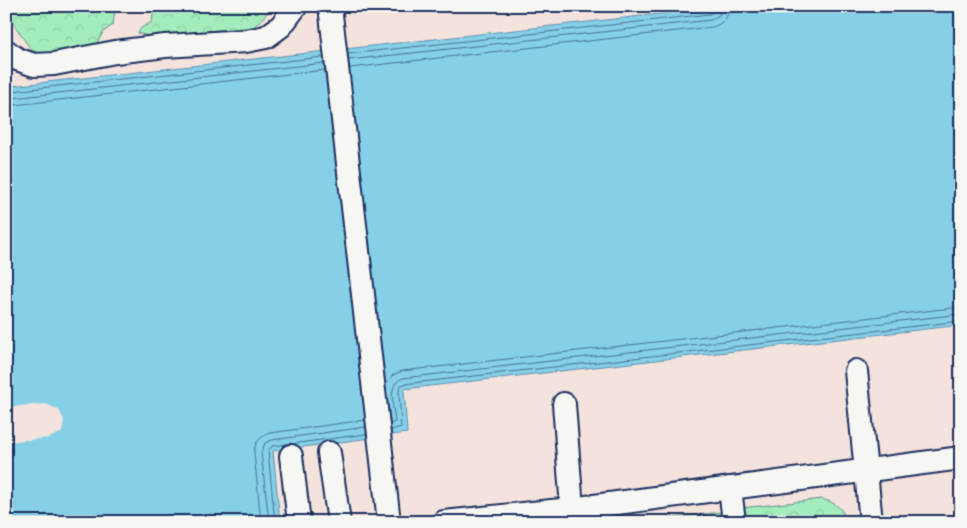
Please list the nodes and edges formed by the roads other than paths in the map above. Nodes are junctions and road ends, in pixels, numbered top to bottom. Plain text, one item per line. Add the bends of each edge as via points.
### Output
1 (296, 6) edge
2 (330, 6) edge
3 (6, 51) edge
4 (856, 371) dead end
5 (564, 404) dead end
6 (329, 453) dead end
7 (292, 456) dead end
8 (961, 458) edge
9 (865, 470) junction
10 (730, 488) junction
11 (572, 515) edge
12 (299, 522) edge
13 (339, 522) edge
14 (389, 522) edge
15 (444, 522) edge
16 (734, 522) edge
17 (871, 522) edge

1 - 3 street via 281,26 266,38 115,52 54,64 34,65 17,60
2 - 14 street
4 - 9 street
5 - 11 street
6 - 13 street
7 - 12 street
8 - 9 street
9 - 10 street
9 - 17 street
10 - 11 street
10 - 16 street
11 - 15 street

